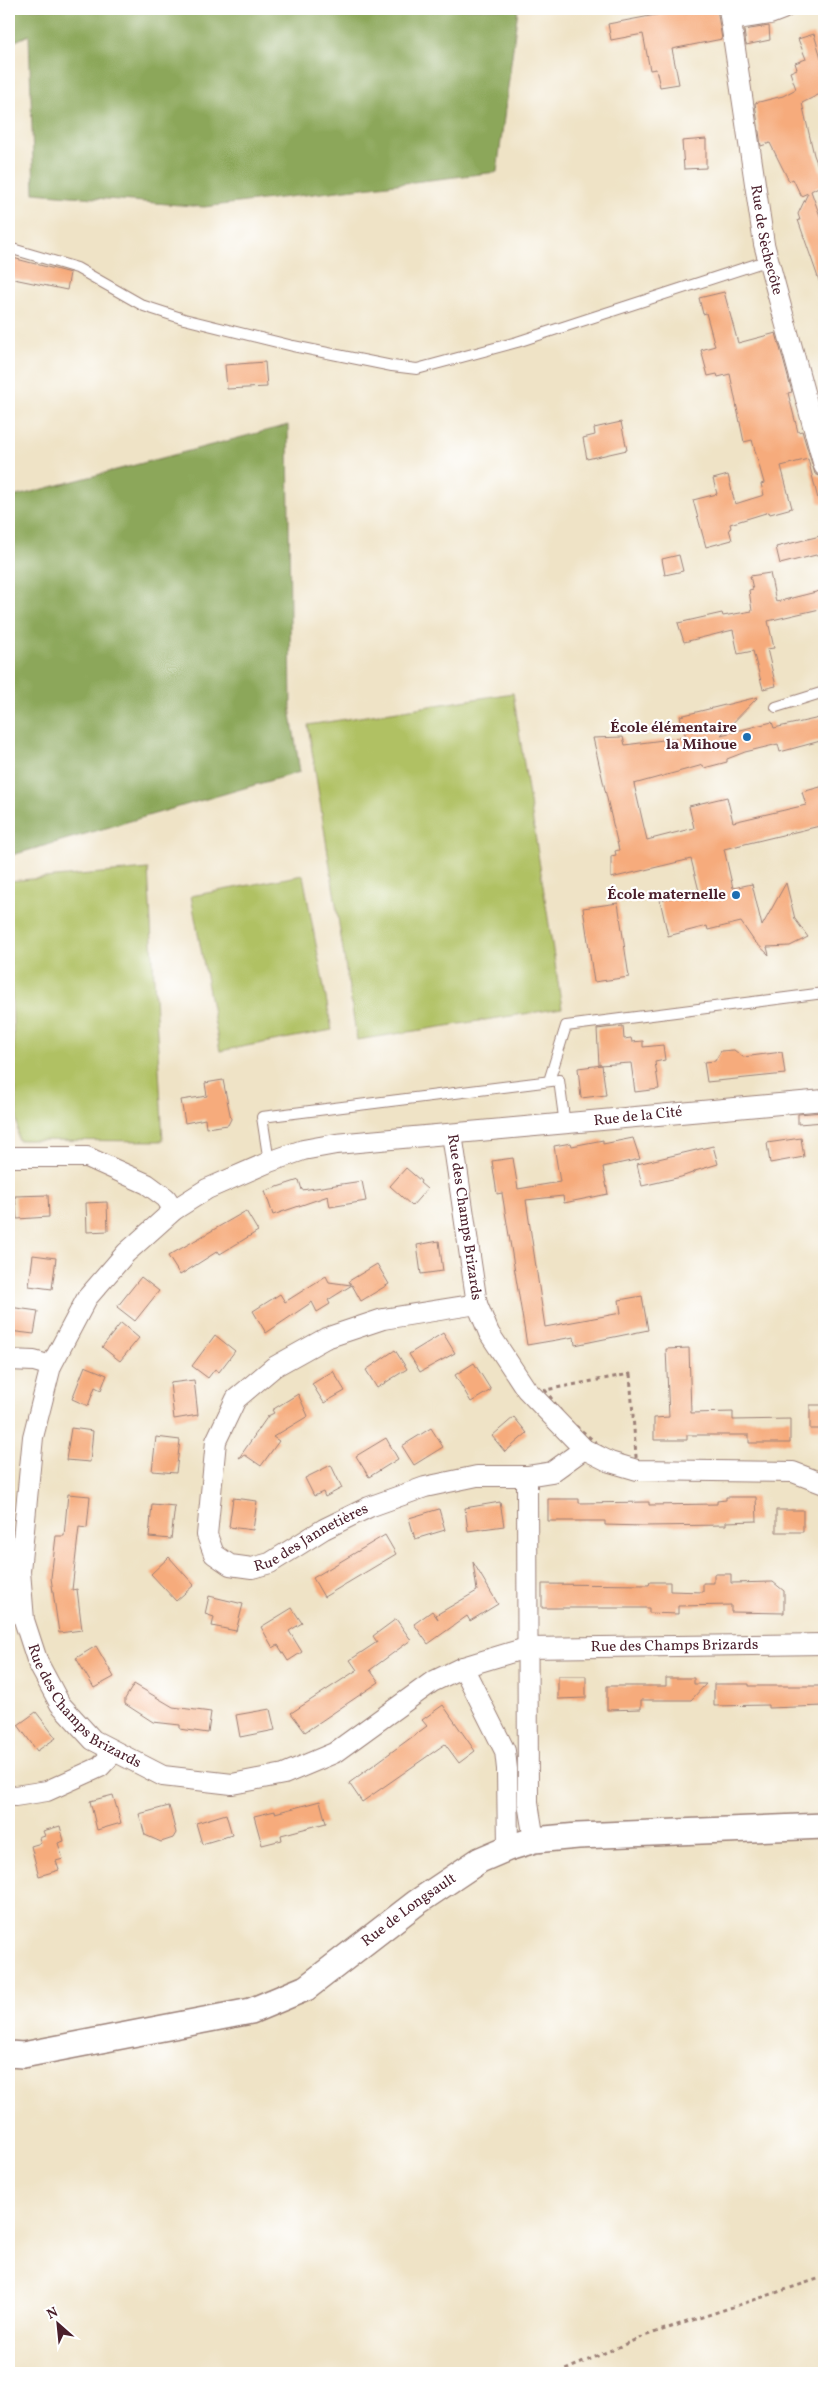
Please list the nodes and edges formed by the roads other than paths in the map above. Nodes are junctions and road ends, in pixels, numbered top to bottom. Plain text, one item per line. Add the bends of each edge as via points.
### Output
1 (783, 9) edge
2 (730, 15) edge
3 (9, 248) edge
4 (769, 260) junction
5 (824, 466) edge
6 (824, 692) edge
7 (776, 707) dead end
8 (824, 993) edge
9 (549, 1081) junction
10 (824, 1100) edge
11 (565, 1124) junction
12 (452, 1134) junction
13 (9, 1157) edge
14 (269, 1162) junction
15 (174, 1210) junction
16 (477, 1304) junction
17 (9, 1360) edge
18 (51, 1366) junction
19 (584, 1449) junction
20 (527, 1476) junction
21 (824, 1484) edge
22 (824, 1644) edge
23 (526, 1648) junction
24 (463, 1667) junction
25 (114, 1752) junction
26 (15, 1796) dead end
27 (824, 1826) edge
28 (534, 1840) junction
29 (508, 1848) junction
30 (9, 2054) edge

1 - 2 street via 770,14
2 - 4 street, Rue de Sèchecôte
3 - 4 lane via 77,268 144,306 184,320 293,346 417,369 516,342
4 - 5 street, Rue de Sèchecôte
6 - 7 lane
8 - 9 lane via 566,1026
9 - 11 lane via 559,1080
9 - 14 lane via 262,1117
10 - 11 street, Rue de la Cité
11 - 12 street, Rue de la Cité
12 - 14 street, Rue des Champs Brizards via 336,1144 303,1150
12 - 16 street, Rue des Champs Brizards
13 - 15 street via 88,1157 147,1184 166,1198
14 - 15 street, Rue des Champs Brizards via 207,1189
15 - 18 street, Rue des Champs Brizards via 126,1253 87,1298
16 - 19 street, Rue des Champs Brizards via 489,1333 526,1389
16 - 20 street, Rue des Jannetières via 383,1319 326,1338 274,1367 236,1400 216,1442 207,1535 214,1554 230,1566 252,1568 270,1563 324,1529 368,1507 425,1487 478,1476
17 - 18 street via 34,1361
18 - 25 street, Rue des Champs Brizards via 34,1437 20,1571 24,1620 38,1664 60,1704 93,1740
19 - 20 street, Rue des Jannetières via 552,1472
19 - 21 street, Rue des Champs Brizards via 610,1462 638,1470 793,1472
20 - 23 street
22 - 23 street, Rue des Champs Brizards
23 - 24 street, Rue des Champs Brizards
23 - 28 street via 528,1803
24 - 25 street, Rue des Champs Brizards via 432,1682 334,1754 284,1774 232,1784 162,1776
24 - 29 street via 505,1750
25 - 26 street via 100,1767 47,1791
27 - 28 street, Rue de Longsault
28 - 29 street, Rue de Longsault
29 - 30 street, Rue de Longsault via 480,1860 416,1903 306,1988 251,2011 23,2055

